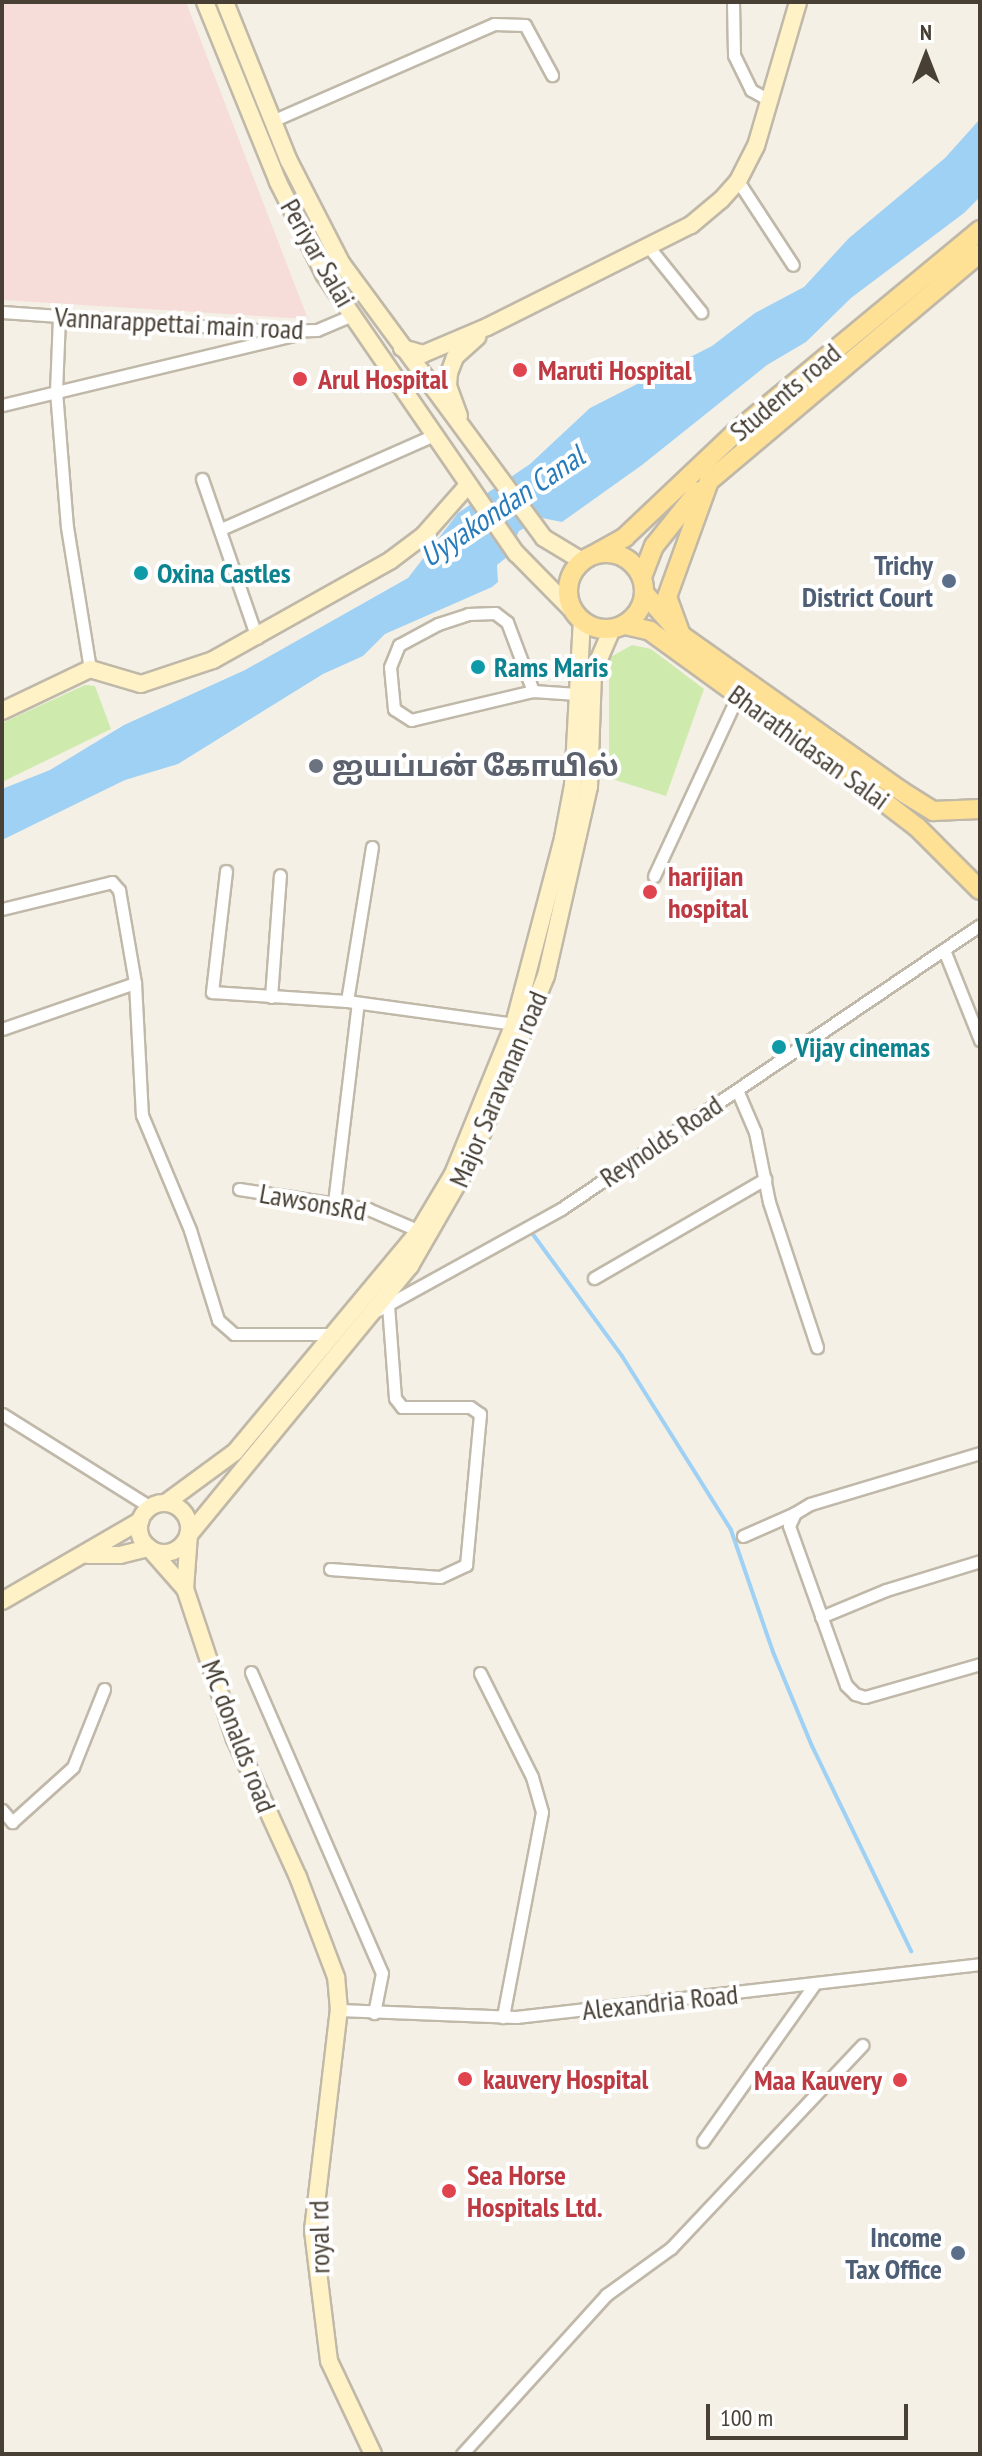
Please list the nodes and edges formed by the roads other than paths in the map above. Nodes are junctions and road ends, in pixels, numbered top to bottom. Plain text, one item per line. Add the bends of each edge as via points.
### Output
1 (225, 2) edge
2 (733, 2) edge
3 (798, 2) edge
4 (208, 3) edge
5 (552, 75) dead end
6 (769, 100) junction
7 (272, 121) junction
8 (738, 181) junction
9 (980, 230) edge
10 (648, 246) junction
11 (980, 253) edge
12 (793, 265) dead end
13 (2, 312) edge
14 (701, 312) dead end
15 (353, 315) junction
16 (59, 317) junction
17 (487, 327) junction
18 (317, 330) junction
19 (400, 347) junction
20 (56, 391) junction
21 (2, 405) edge
22 (466, 434) junction
23 (434, 435) junction
24 (202, 479) dead end
25 (709, 481) junction
26 (468, 485) junction
27 (221, 529) junction
28 (587, 558) junction
29 (643, 585) junction
30 (577, 616) junction
31 (614, 632) junction
32 (681, 635) junction
33 (257, 638) junction
34 (90, 669) junction
35 (533, 691) junction
36 (577, 694) junction
37 (738, 695) junction
38 (2, 711) edge
39 (980, 809) edge
40 (933, 811) junction
41 (917, 827) junction
42 (372, 847) dead end
43 (226, 871) dead end
44 (280, 875) dead end
45 (654, 876) dead end
46 (980, 890) edge
47 (2, 909) edge
48 (980, 925) edge
49 (944, 950) junction
50 (135, 983) junction
51 (271, 997) junction
52 (353, 1002) junction
53 (514, 1024) junction
54 (2, 1029) edge
55 (980, 1040) edge
56 (737, 1090) junction
57 (765, 1179) junction
58 (239, 1189) dead end
59 (334, 1203) junction
60 (424, 1234) junction
61 (594, 1278) dead end
62 (388, 1304) junction
63 (366, 1317) junction
64 (329, 1337) junction
65 (817, 1347) dead end
66 (2, 1414) edge
67 (980, 1453) edge
68 (152, 1510) junction
69 (795, 1513) junction
70 (189, 1535) junction
71 (743, 1536) dead end
72 (149, 1548) junction
73 (88, 1555) junction
74 (980, 1561) edge
75 (330, 1569) dead end
76 (185, 1589) junction
77 (2, 1601) edge
78 (821, 1617) junction
79 (980, 1664) edge
80 (251, 1672) dead end
81 (480, 1673) dead end
82 (104, 1689) dead end
83 (2, 1810) edge
84 (980, 1964) edge
85 (813, 1986) junction
86 (339, 2010) junction
87 (374, 2013) junction
88 (503, 2017) junction
89 (862, 2045) dead end
90 (703, 2141) dead end
91 (373, 2454) edge
92 (462, 2454) edge

1 - 7 main road, Periyar Salai
2 - 6 street via 734,55 751,90
3 - 6 main road
4 - 15 main road, Periyar Salai via 288,204 324,274
5 - 7 street via 525,25 494,24
6 - 8 main road via 756,146
7 - 19 main road, Periyar Salai via 342,264
8 - 10 main road via 691,225
8 - 12 street
9 - 28 main road, Students road via 736,432 625,537
10 - 14 street
10 - 17 main road
11 - 25 main road
13 - 16 street, Vannarappettai main road
15 - 18 street, Vannarappettai main road
15 - 23 main road, Periyar Salai
16 - 18 street, Vannarappettai main road
16 - 20 street
17 - 19 main road via 423,354
17 - 22 main road via 455,357 449,373 448,386
18 - 20 street
19 - 22 main road, Periyar Salai
20 - 21 street
20 - 34 street via 67,527
22 - 28 main road, Periyar Salai via 544,538
23 - 26 main road, Periyar Salai
23 - 27 street
24 - 27 street
25 - 29 main road via 674,517
25 - 32 main road via 667,597
26 - 30 main road via 516,553
26 - 33 main road via 423,536 391,560
27 - 33 street
28 - 29 main road via 618,555
28 - 30 main road via 567,589
29 - 31 main road via 635,617
29 - 32 main road, Bharathidasan Salai
30 - 31 main road
30 - 36 main road, Major Saravanan road
31 - 37 main road, Bharathidasan Salai via 650,631
31 - 60 main road, Major Saravanan road via 593,673 589,787 546,976 472,1158
32 - 40 main road, Bharathidasan Salai
33 - 34 main road via 148,683 133,684
34 - 38 main road
35 - 35 street via 511,632 495,613 468,614 438,624 399,645 390,667 394,709 411,720
35 - 36 street
36 - 53 main road, Major Saravanan road via 573,785 563,838
37 - 41 main road, Bharathidasan Salai
37 - 45 street
39 - 40 main road
40 - 41 main road
41 - 46 main road, Bharathidasan Salai
42 - 52 street
43 - 51 street via 212,992
44 - 51 street
47 - 50 street via 112,882 119,890
48 - 49 street, Reynolds Road
49 - 55 street
49 - 56 street, Reynolds Road
50 - 54 street
50 - 64 street via 142,1115 190,1230 218,1320 234,1334
51 - 52 street
52 - 53 street
52 - 59 street
53 - 60 main road
56 - 57 street via 755,1132
56 - 62 street, Reynolds Road via 561,1209
57 - 61 street
57 - 65 street
58 - 59 street, LawsonsRd
59 - 60 street, LawsonsRd via 368,1209
60 - 63 main road, Major Saravanan road
60 - 64 main road
62 - 63 street, Reynolds Road
62 - 75 street via 395,1398 402,1407 470,1407 480,1414 466,1565 440,1577
63 - 64 street, Reynolds Road
63 - 70 main road, Major Saravanan road
64 - 68 main road via 223,1463
66 - 68 street
67 - 69 street
68 - 70 main road via 187,1515
68 - 72 main road via 141,1539
68 - 73 main road
69 - 71 street
69 - 78 street via 789,1526
70 - 72 main road via 167,1553
70 - 76 main road, MC donalds road
72 - 73 main road
72 - 76 main road
73 - 77 main road
74 - 78 street
76 - 86 main road, MC donalds road via 235,1739 298,1877 336,1977
78 - 79 street via 846,1685 865,1697
80 - 87 street via 382,1973
81 - 88 street via 532,1777 542,1812
82 - 83 street via 73,1767 12,1822
84 - 85 street, Alexandria Road
85 - 88 street, Alexandria Road
85 - 90 street
86 - 87 street, Alexandria Road
86 - 91 main road, royal rd via 313,2230 329,2361
87 - 88 street, Alexandria Road
89 - 92 street via 671,2248 606,2295

